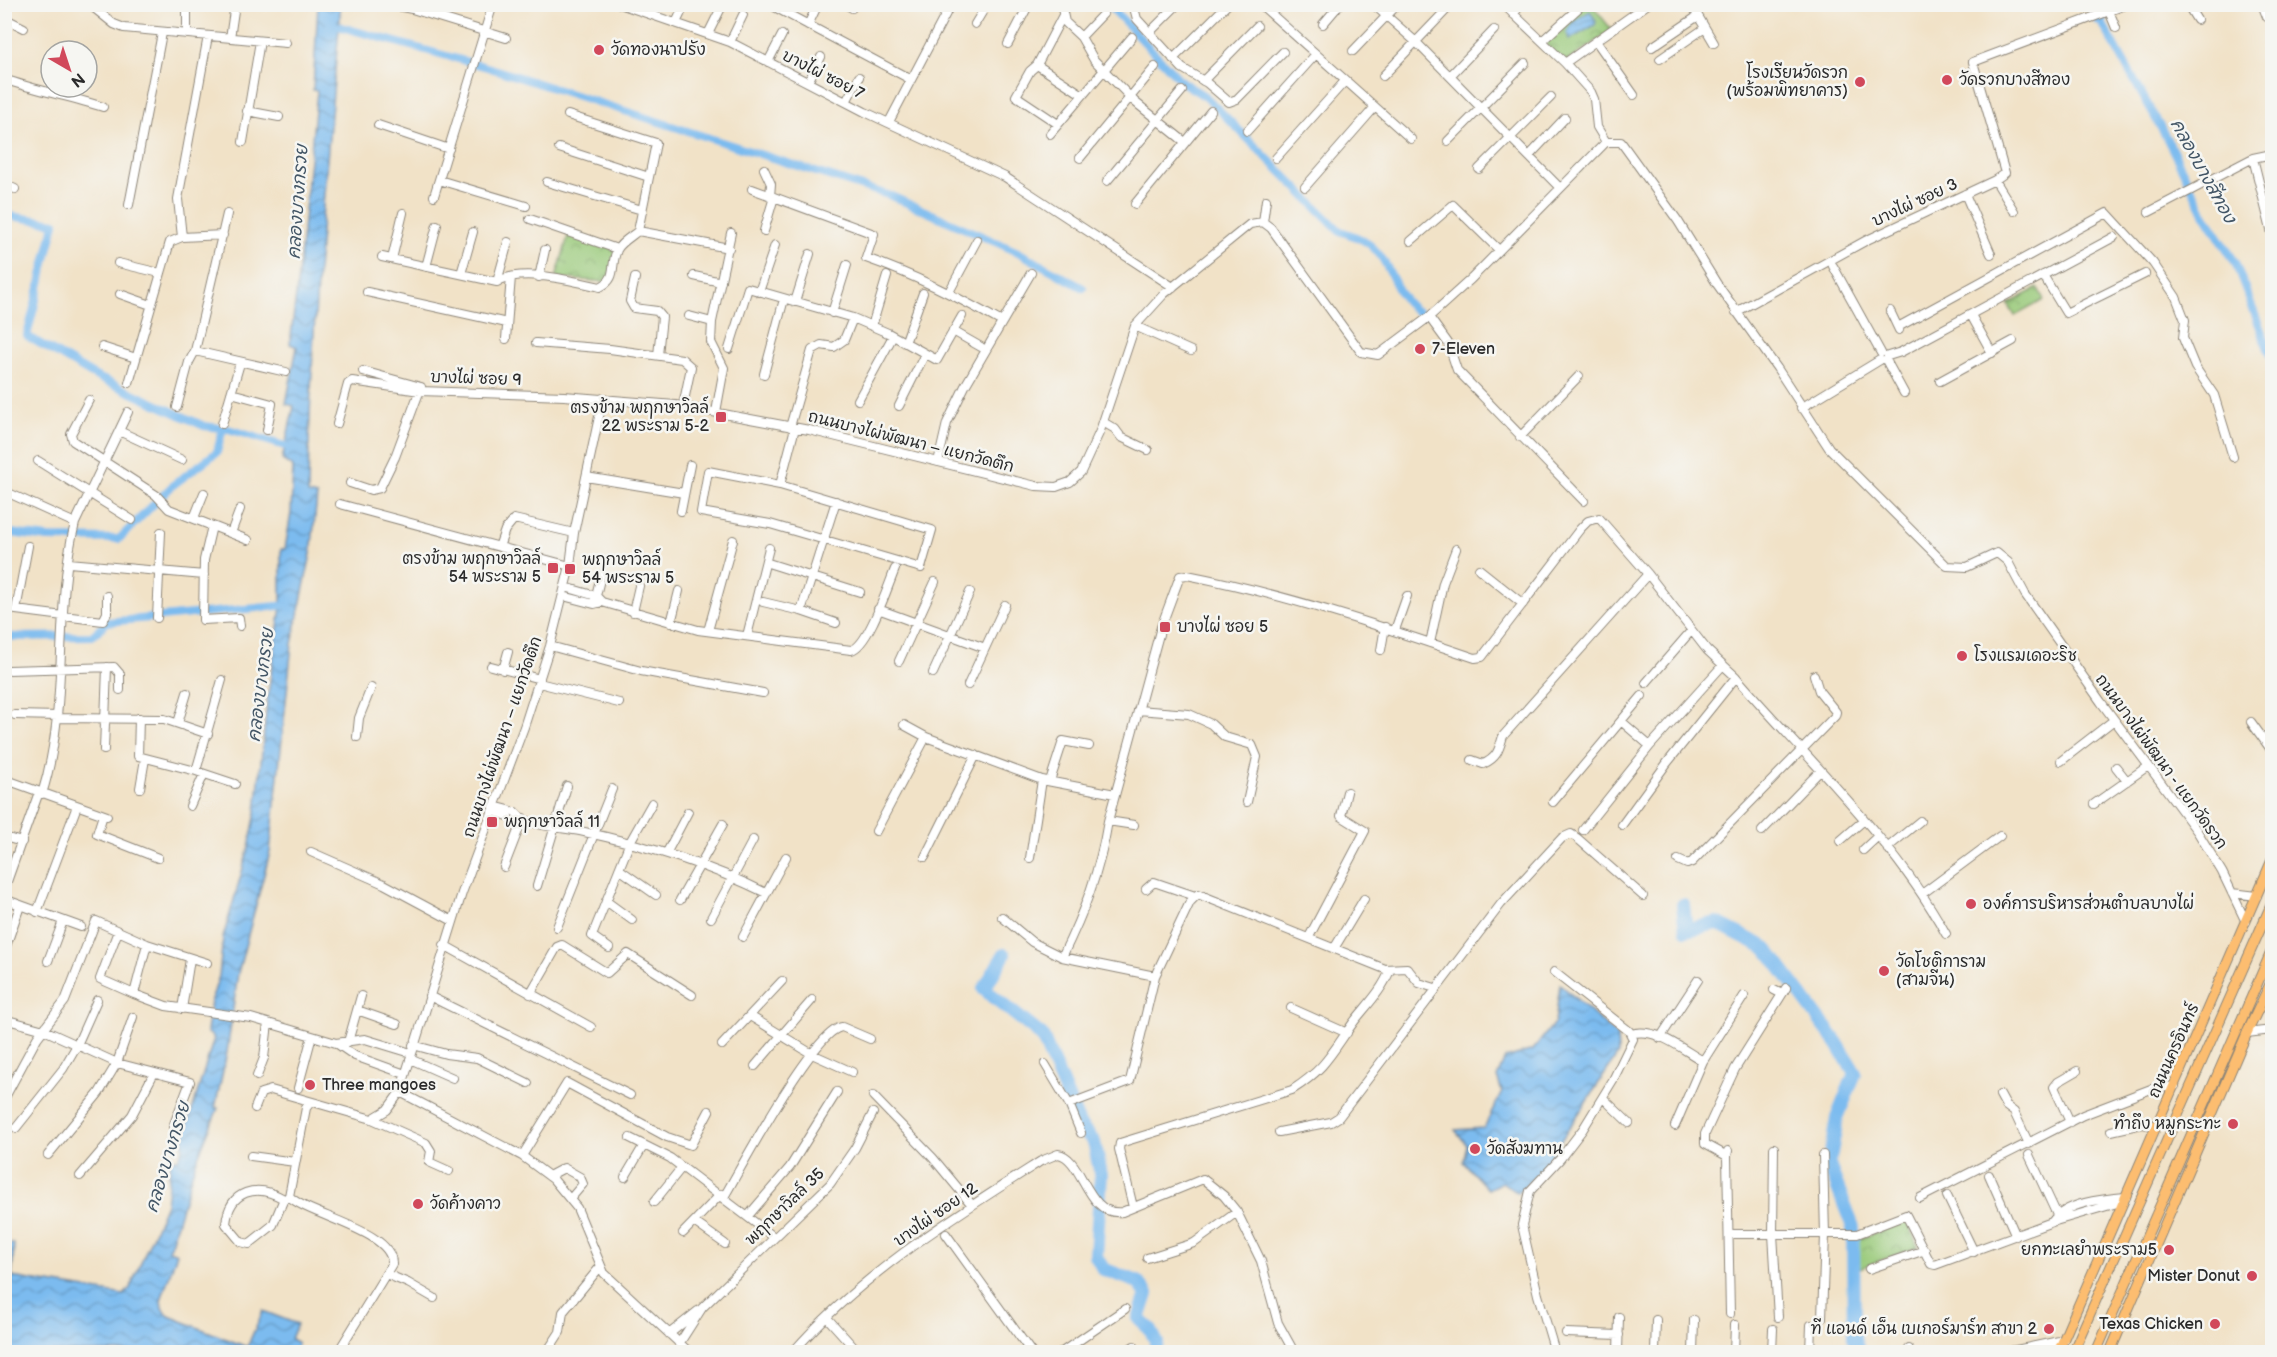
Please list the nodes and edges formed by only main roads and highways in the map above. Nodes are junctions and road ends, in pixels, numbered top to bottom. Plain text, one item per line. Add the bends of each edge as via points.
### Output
1 (2272, 860) edge
2 (2272, 903) edge
3 (2272, 950) edge
4 (2271, 984) edge
5 (2117, 1251) junction
6 (2065, 1337) junction
7 (2058, 1353) edge
8 (2073, 1353) edge
9 (2096, 1353) edge
10 (2110, 1353) edge

1 - 6 main road, ถนนนครอินทร์
2 - 5 main road, ถนนนครอินทร์
3 - 9 main road
4 - 10 main road
5 - 6 main road
5 - 8 main road, ถนนนครอินทร์
6 - 7 main road, ถนนนครอินทร์

